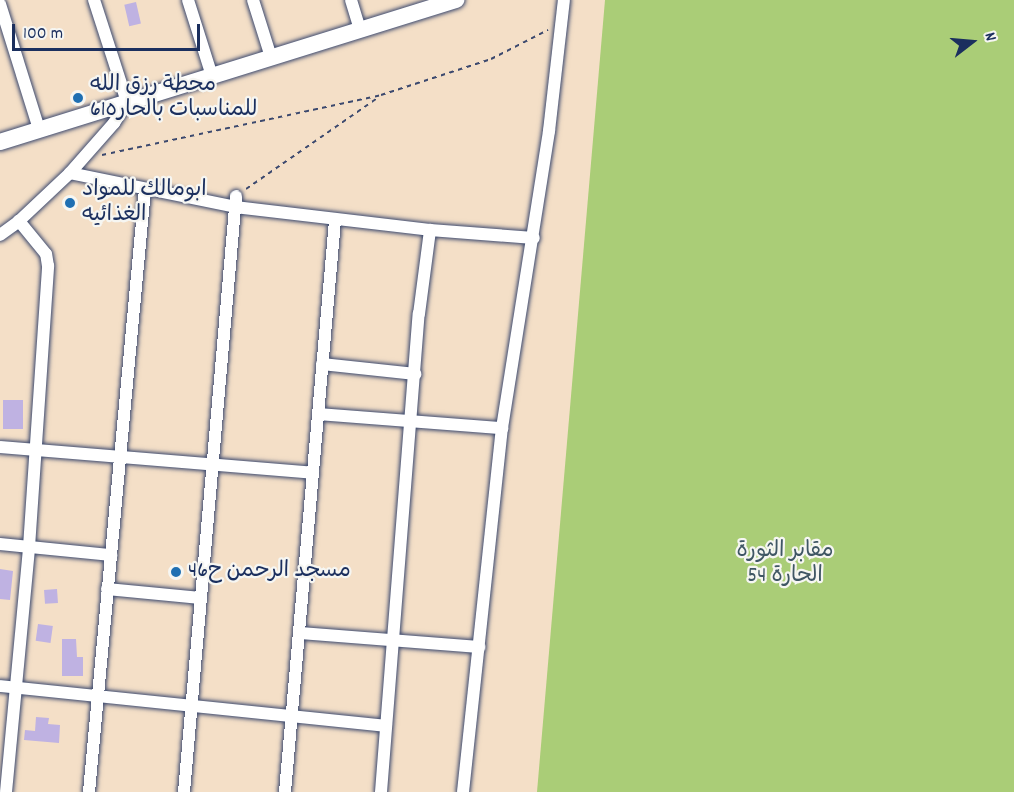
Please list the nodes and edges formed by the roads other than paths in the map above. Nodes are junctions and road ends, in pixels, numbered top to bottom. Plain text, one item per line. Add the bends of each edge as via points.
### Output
1 (94, 0) edge
2 (188, 0) edge
3 (253, 0) edge
4 (351, 0) edge
5 (564, 0) edge
6 (449, 1) edge
7 (0, 4) edge
8 (360, 30) junction
9 (271, 57) junction
10 (212, 76) junction
11 (127, 102) junction
12 (39, 129) junction
13 (0, 142) edge
14 (70, 173) junction
15 (145, 190) junction
16 (235, 201) junction
17 (335, 220) junction
18 (19, 221) junction
19 (430, 230) junction
20 (0, 235) edge
21 (534, 238) junction
22 (322, 363) junction
23 (415, 374) junction
24 (318, 414) junction
25 (410, 422) junction
26 (502, 428) junction
27 (0, 447) edge
28 (35, 450) junction
29 (120, 456) junction
30 (213, 465) junction
31 (313, 473) junction
32 (0, 544) edge
33 (28, 547) junction
34 (111, 555) junction
35 (108, 589) junction
36 (201, 598) junction
37 (300, 633) junction
38 (394, 641) junction
39 (479, 647) junction
40 (0, 686) edge
41 (16, 687) junction
42 (98, 696) junction
43 (192, 706) junction
44 (292, 716) junction
45 (386, 726) junction
46 (6, 792) edge
47 (89, 792) edge
48 (184, 792) edge
49 (285, 792) edge
50 (381, 792) edge
51 (463, 792) edge

1 - 11 street
2 - 10 street
3 - 9 street
4 - 8 street
5 - 21 street
6 - 8 main road
7 - 12 street
8 - 9 main road
9 - 10 main road
10 - 11 main road
11 - 12 main road
11 - 14 street via 114,123
12 - 13 main road
14 - 15 street
14 - 18 street
15 - 16 street
15 - 29 street
16 - 17 street
16 - 30 street
17 - 19 street
17 - 22 street
18 - 20 street
18 - 28 street via 46,254 48,266
19 - 21 street
19 - 23 street
21 - 26 street
22 - 23 street
22 - 24 street
23 - 25 street
24 - 25 street
24 - 31 street
25 - 26 street
25 - 38 street
26 - 39 street
27 - 28 street
28 - 29 street
28 - 33 street
29 - 30 street
29 - 34 street
30 - 31 street
30 - 36 street
31 - 37 street
32 - 33 street
33 - 34 street
33 - 41 street
34 - 35 street
35 - 36 street
35 - 42 street
36 - 43 street
37 - 38 street
37 - 44 street
38 - 39 street
38 - 45 street
39 - 51 street
40 - 41 street
41 - 42 street
41 - 46 street
42 - 43 street
42 - 47 street
43 - 44 street
43 - 48 street
44 - 45 street
44 - 49 street
45 - 50 street

